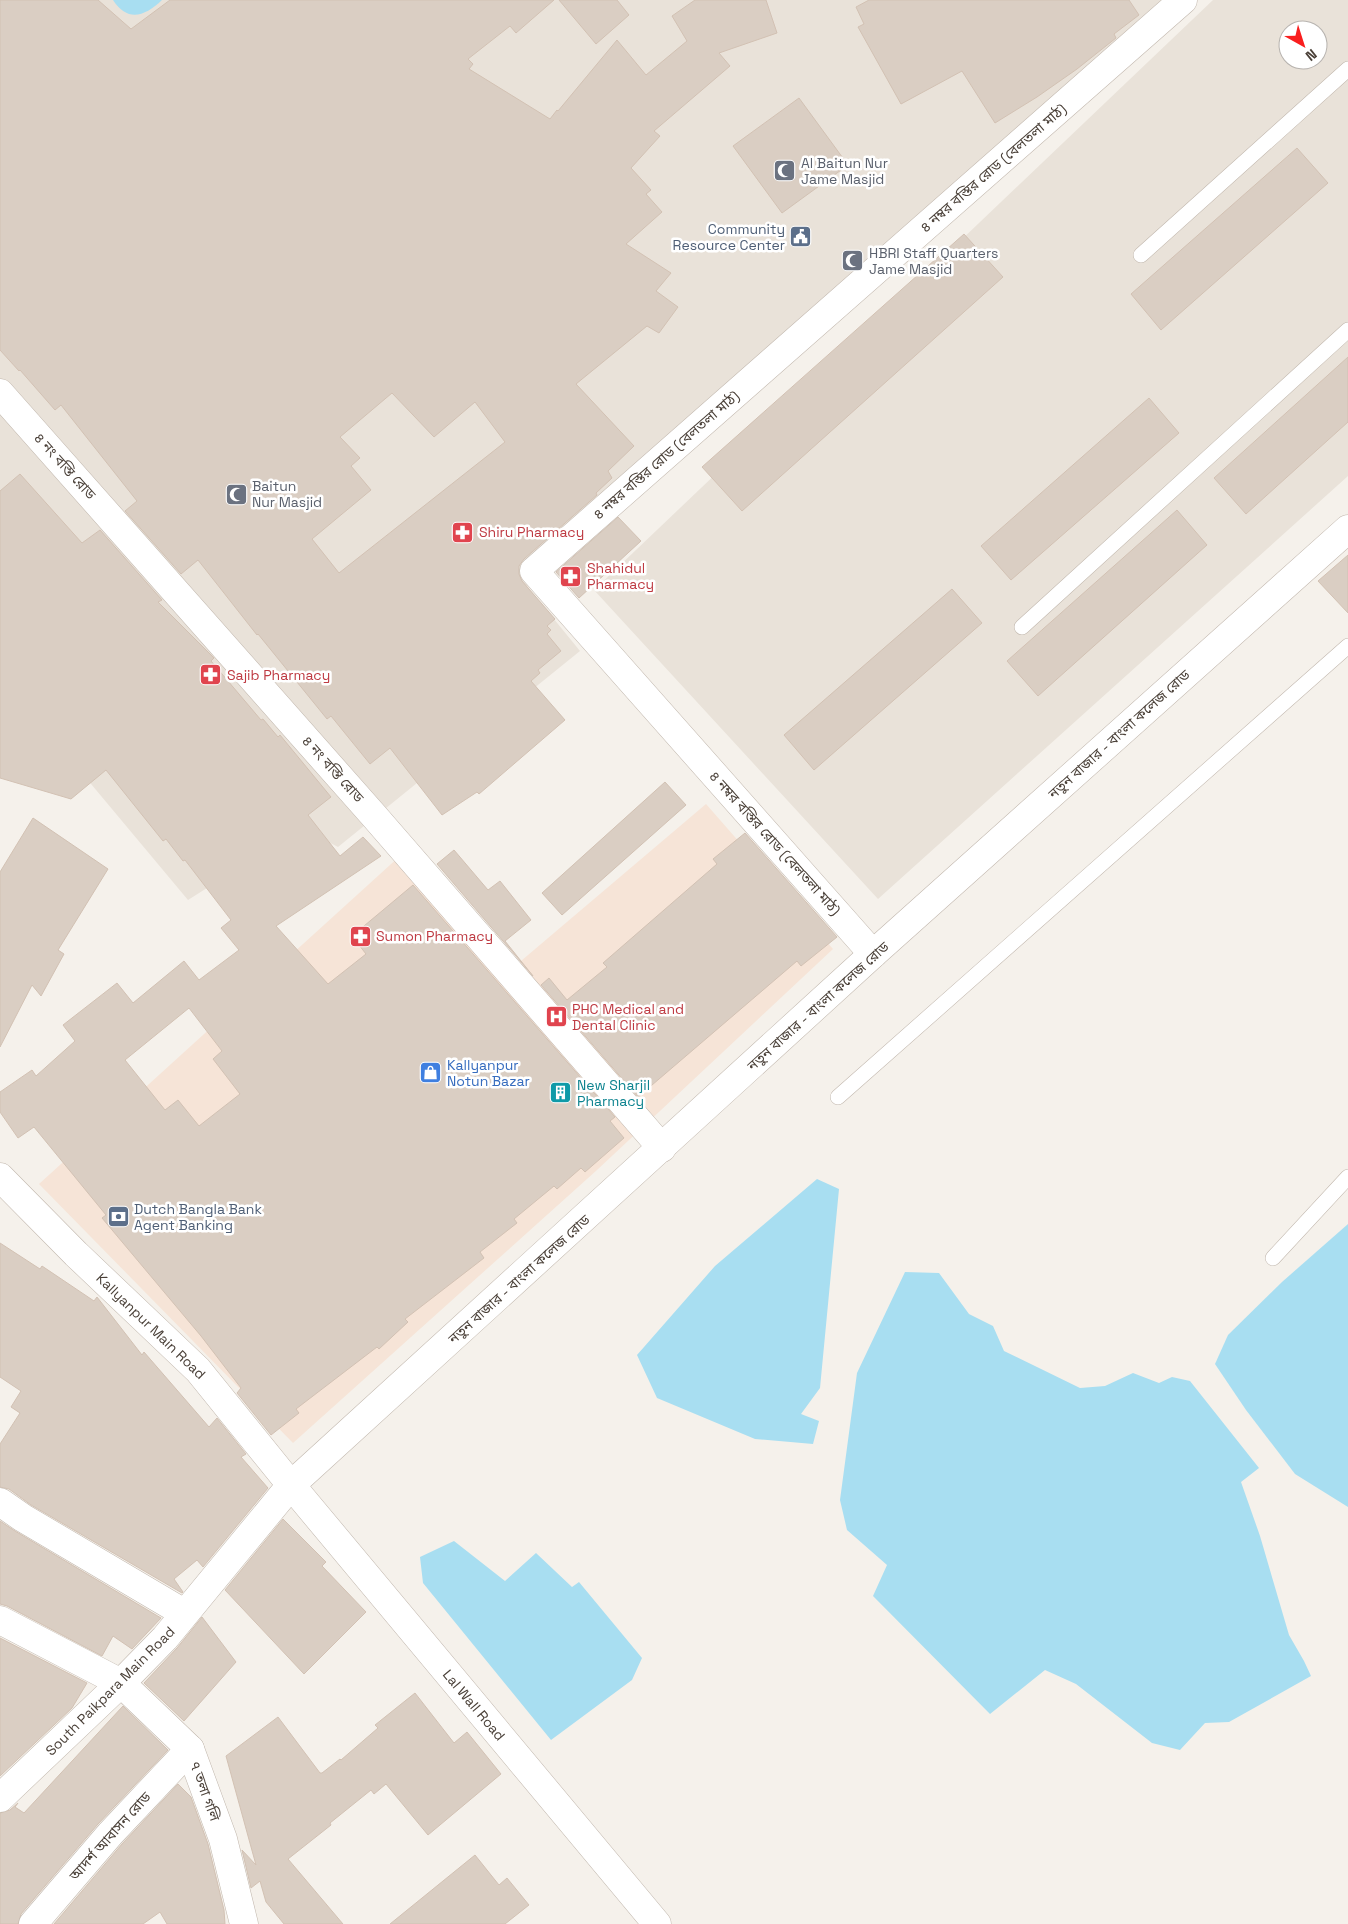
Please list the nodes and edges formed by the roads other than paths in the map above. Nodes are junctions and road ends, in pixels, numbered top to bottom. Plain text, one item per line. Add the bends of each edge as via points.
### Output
1 (1183, 0) edge
2 (1348, 69) edge
3 (1141, 255) dead end
4 (1348, 330) edge
5 (0, 393) edge
6 (1348, 529) edge
7 (1022, 628) dead end
8 (1348, 646) edge
9 (874, 954) junction
10 (838, 1097) dead end
11 (662, 1148) junction
12 (0, 1177) edge
13 (1348, 1177) edge
14 (1274, 1258) dead end
15 (291, 1486) junction
16 (0, 1502) edge
17 (184, 1614) junction
18 (0, 1620) edge
19 (121, 1683) junction
20 (190, 1750) junction
21 (0, 1798) edge
22 (33, 1924) edge
23 (244, 1924) edge
24 (657, 1924) edge

1 - 9 street, ৪ নম্বর বস্তির রোড (বেলতলা মাঠ) via 534,571
2 - 3 lane
4 - 7 lane
5 - 11 street, ৪ নং বস্তি রোড via 375,816
6 - 9 street, নতুন বাজার - বাংলা কলেজ রোড
8 - 10 lane
9 - 11 street, নতুন বাজার - বাংলা কলেজ রোড
11 - 15 street, নতুন বাজার - বাংলা কলেজ রোড
12 - 15 street, Kallyanpur Main Road via 198,1370
13 - 14 lane
15 - 17 street, South Paikpara Main Road
15 - 24 street, Lal Wall Road
16 - 17 street
17 - 19 street, South Paikpara Main Road via 166,1638
18 - 19 street, ৭ তলা গলি
19 - 20 street, ৭ তলা গলি
19 - 21 street, South Paikpara Main Road
20 - 22 street, আদর্শ আবাসন রোড via 110,1834
20 - 23 street, ৭ তলা গলি via 222,1839

